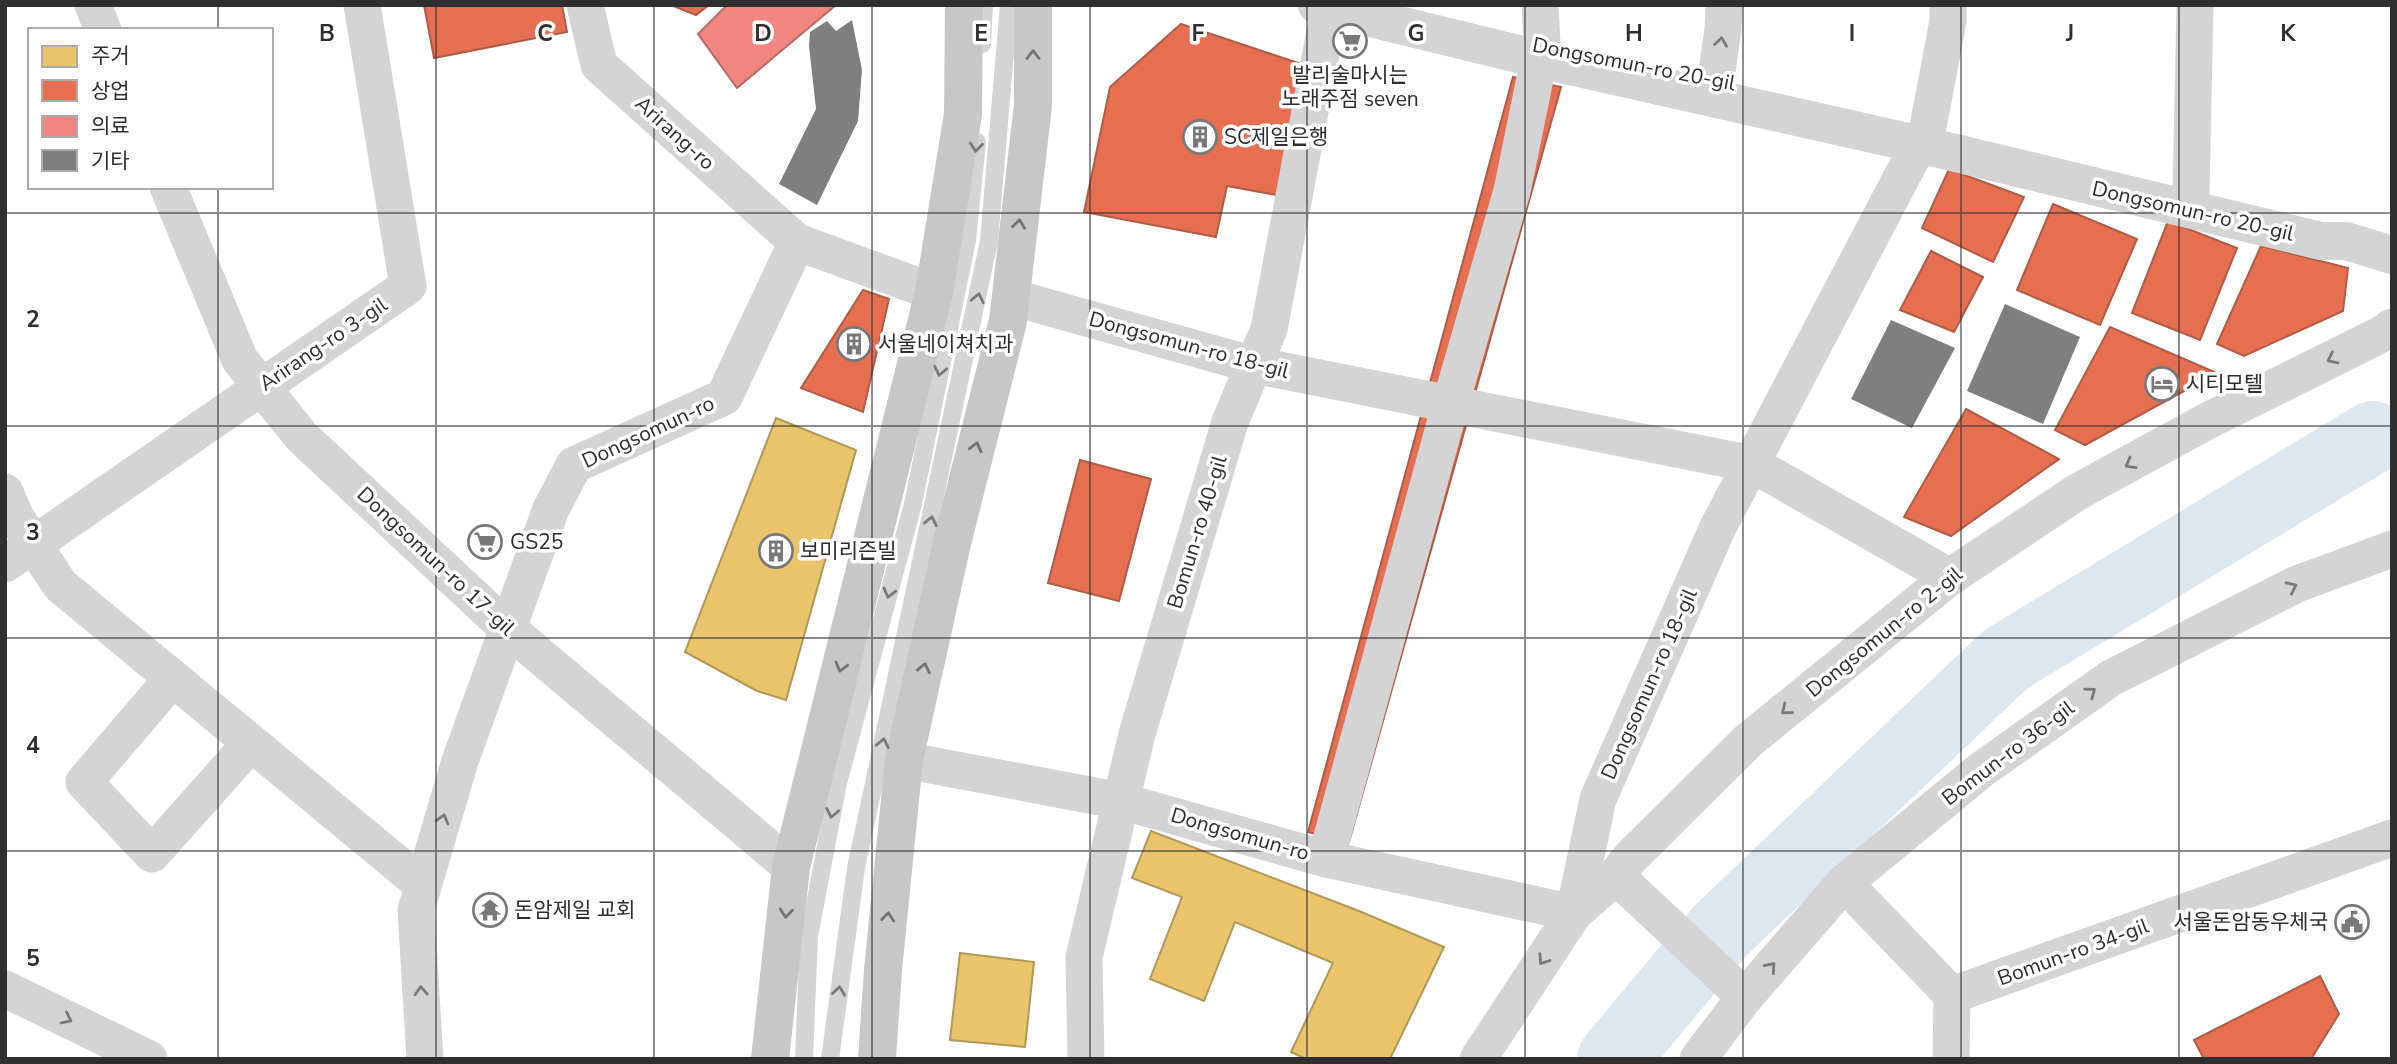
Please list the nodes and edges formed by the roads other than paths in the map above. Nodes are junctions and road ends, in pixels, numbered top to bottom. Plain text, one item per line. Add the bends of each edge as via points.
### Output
1 (93, 5) edge
2 (362, 5) edge
3 (585, 5) edge
4 (964, 5) edge
5 (984, 5) edge
6 (1009, 5) edge
7 (1033, 5) edge
8 (1540, 5) edge
9 (1724, 5) edge
10 (1948, 5) edge
11 (2195, 5) edge
12 (1326, 6) edge
13 (102, 28) edge
14 (1540, 51) junction
15 (982, 58) dead end
16 (1716, 79) junction
17 (981, 99) dead end
18 (1924, 136) junction
19 (169, 189) edge
20 (2191, 192) junction
21 (2346, 241) junction
22 (797, 242) junction
23 (2392, 255) edge
24 (933, 292) junction
25 (1011, 297) junction
26 (2392, 327) edge
27 (1254, 365) junction
28 (261, 386) junction
29 (1451, 402) junction
30 (1752, 464) junction
31 (5, 492) edge
32 (2392, 549) edge
33 (19, 554) edge
34 (1950, 577) junction
35 (508, 629) junction
36 (173, 678) junction
37 (251, 743) junction
38 (904, 760) junction
39 (1121, 801) junction
40 (2392, 838) edge
41 (1326, 859) junction
42 (791, 867) junction
43 (1616, 876) junction
44 (1844, 883) junction
45 (423, 885) junction
46 (1574, 913) junction
47 (5, 989) edge
48 (1952, 995) junction
49 (1745, 997) junction
50 (149, 1059) edge
51 (425, 1059) edge
52 (770, 1059) edge
53 (804, 1059) edge
54 (830, 1059) edge
55 (877, 1059) edge
56 (1086, 1059) edge
57 (1478, 1059) edge
58 (1698, 1059) edge
59 (1951, 1059) edge

1 - 13 street
2 - 28 street, Arirang-ro 3-gil via 408,286
3 - 22 street, Arirang-ro via 599,65
4 - 24 main road via 963,114
5 - 15 lane
54 -> 6 lane via 856,868 989,241
25 -> 7 main road via 1033,105
8 - 14 street
16 -> 9 street
10 - 18 street
11 - 20 street, Dongsomun-ro 20-gil
12 - 14 street, Dongsomun-ro 20-gil via 1461,38
12 - 27 street, Bomun-ro 40-gil via 1269,329
14 - 16 street, Dongsomun-ro 20-gil
14 - 18 street, Dongsomun-ro 20-gil
14 - 29 street via 1512,191
16 - 18 street, Dongsomun-ro 20-gil
17 -> 53 lane via 967,240 919,477 838,783 809,936
18 - 20 street, Dongsomun-ro 20-gil
18 - 21 street, Dongsomun-ro 20-gil via 2321,241
18 - 30 street
19 - 28 street, Dongsomun-ro 17-gil via 240,360
20 - 21 street, Dongsomun-ro 20-gil via 2328,227
21 - 23 street, Dongsomun-ro 20-gil
22 - 24 street
22 - 35 street, Dongsomun-ro via 724,397 574,466 551,509
24 -> 42 main road
25 - 27 street, Dongsomun-ro 18-gil
38 -> 25 main road
26 -> 34 street, Dongsomun-ro 2-gil via 2079,491
27 - 29 street, Dongsomun-ro 18-gil
27 - 39 street, Bomun-ro 40-gil via 1230,422
28 - 33 street, Arirang-ro 3-gil
28 - 35 street, Dongsomun-ro 17-gil via 302,436
29 - 30 street, Dongsomun-ro 18-gil
29 - 41 street
30 - 34 street, Dongsomun-ro 18-gil
30 - 46 street, Dongsomun-ro 18-gil via 1718,527 1598,799
31 - 33 street via 15,516
44 -> 32 street, Bomun-ro 36-gil via 1981,770 2111,677 2297,584
33 - 36 street
34 -> 43 street, Dongsomun-ro 2-gil via 1749,740
35 - 42 street, Dongsomun-ro 17-gil
45 -> 35 street, Dongsomun-ro via 460,761
36 - 37 street
36 - 37 street via 85,782 152,854
37 - 45 street
38 - 39 street, Dongsomun-ro
55 -> 38 main road
39 - 41 street, Dongsomun-ro
39 - 56 street, Bomun-ro 40-gil via 1084,957
40 - 48 street, Bomun-ro 34-gil
41 - 46 street, Dongsomun-ro
42 -> 52 main road
43 - 46 street, Dongsomun-ro 2-gil
43 - 49 street
44 - 48 street
49 -> 44 street, Bomun-ro 36-gil
51 -> 45 street, Dongsomun-ro via 416,910
46 -> 57 street, Dongsomun-ro 2-gil
47 -> 50 street
48 - 59 street
49 - 58 street, Bomun-ro 36-gil

